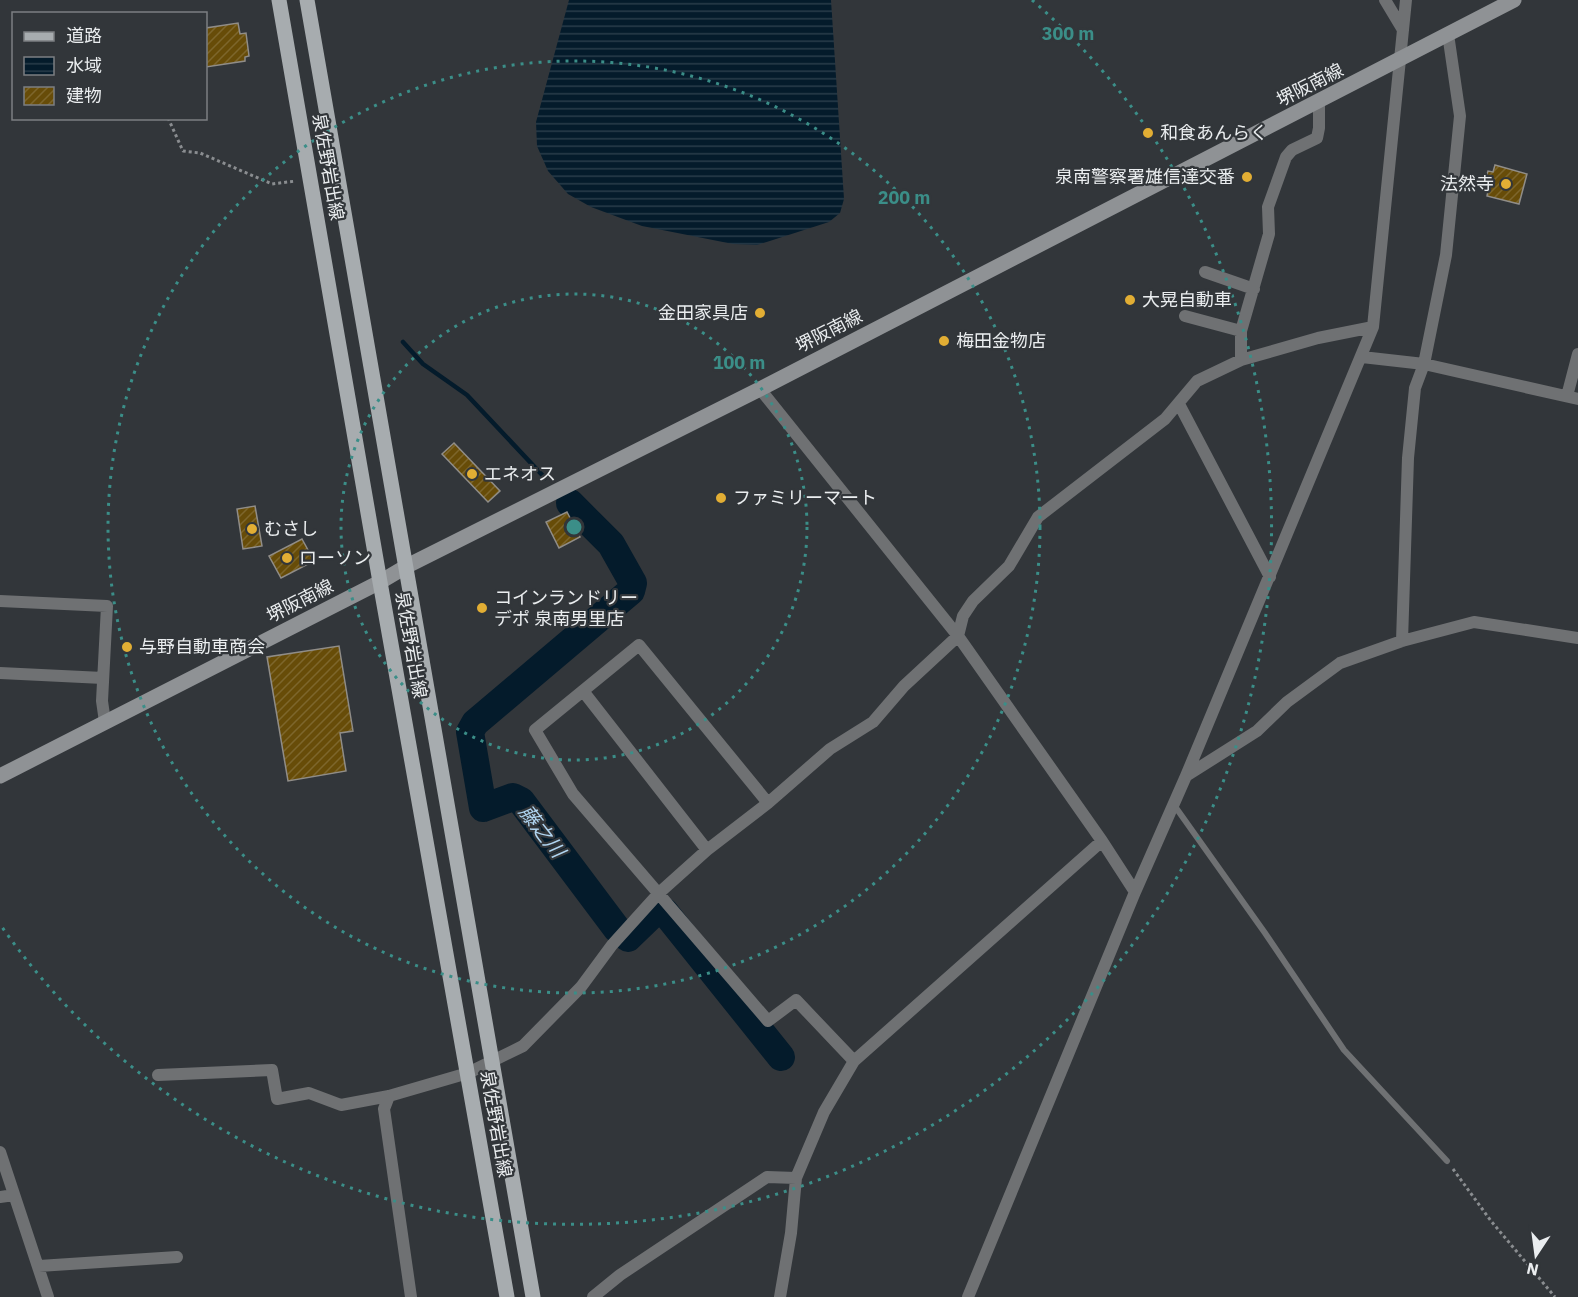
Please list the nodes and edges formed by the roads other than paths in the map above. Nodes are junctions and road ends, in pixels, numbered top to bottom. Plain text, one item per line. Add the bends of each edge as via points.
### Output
1 (279, 0) edge
2 (307, 0) edge
3 (1385, 0) edge
4 (1406, 0) edge
5 (1514, 0) edge
6 (1403, 30) junction
7 (1448, 34) junction
8 (1400, 60) junction
9 (1319, 102) junction
10 (1204, 272) dead end
11 (1254, 289) junction
12 (1185, 316) dead end
13 (1373, 327) junction
14 (1242, 331) junction
15 (1578, 354) edge
16 (1362, 357) junction
17 (1241, 360) junction
18 (1424, 364) junction
19 (760, 389) junction
20 (1572, 398) edge
21 (1179, 404) junction
22 (407, 566) junction
23 (1270, 577) junction
24 (380, 582) junction
25 (0, 601) edge
26 (958, 636) junction
27 (1578, 638) edge
28 (1402, 641) junction
29 (0, 673) edge
30 (103, 678) junction
31 (583, 691) junction
32 (105, 722) junction
33 (0, 776) edge
34 (1186, 776) junction
35 (768, 803) junction
36 (1174, 805) junction
37 (1102, 841) junction
38 (707, 850) junction
39 (1136, 892) junction
40 (659, 893) junction
41 (491, 1061) junction
42 (854, 1061) junction
43 (468, 1073) junction
44 (159, 1075) dead end
45 (389, 1096) junction
46 (0, 1152) edge
47 (1447, 1161) road end
48 (796, 1178) junction
49 (14, 1195) junction
50 (0, 1197) edge
51 (177, 1257) dead end
52 (39, 1266) junction
53 (48, 1297) edge
54 (411, 1297) edge
55 (507, 1297) edge
56 (533, 1297) edge
57 (593, 1297) edge
58 (780, 1297) edge
59 (968, 1297) edge

1 - 24 main road, 泉佐野岩出線
2 - 22 main road, 泉佐野岩出線
3 - 6 street
4 - 6 street
5 - 7 main road, 堺阪南線
6 - 8 street
7 - 8 main road, 堺阪南線
7 - 18 street via 1460,116 1446,255
8 - 9 main road, 堺阪南線
8 - 13 street
9 - 11 street via 1317,138 1286,157 1268,207 1269,234
9 - 19 main road, 堺阪南線
10 - 11 street
11 - 14 street
12 - 14 street
13 - 16 street
13 - 17 street
14 - 17 street
15 - 20 street
16 - 18 street
16 - 23 street
17 - 21 street via 1197,381
18 - 20 street
18 - 28 street via 1415,388 1408,458
19 - 22 main road, 堺阪南線
19 - 26 street
21 - 23 street
21 - 26 street via 1038,517 1009,566 973,601 963,616
22 - 24 main road, 堺阪南線
22 - 41 main road, 泉佐野岩出線
23 - 34 street
24 - 32 main road, 堺阪南線
24 - 43 main road, 泉佐野岩出線
25 - 30 street via 107,606
26 - 35 street via 904,686 873,722 830,748
26 - 37 street
27 - 28 street via 1474,622
28 - 34 street via 1340,663 1287,702 1257,731
29 - 30 street
30 - 32 street
31 - 35 street via 639,645
31 - 38 street
31 - 40 street via 535,730 573,794
32 - 33 main road, 堺阪南線
34 - 36 street
35 - 38 street
36 - 39 street
36 - 47 lane via 1344,1050
37 - 39 street
37 - 42 street
38 - 40 street
39 - 59 street
40 - 41 street via 581,987 523,1046
40 - 42 street via 768,1021 796,1000
41 - 43 street
41 - 56 main road, 泉佐野岩出線
42 - 48 street via 824,1112
43 - 45 street
43 - 55 main road, 泉佐野岩出線
44 - 45 street via 272,1070 277,1099 309,1093 341,1105
45 - 54 street via 384,1108
46 - 49 street
48 - 57 street via 767,1177
48 - 58 street
49 - 50 street
49 - 52 street
51 - 52 street
52 - 53 street

